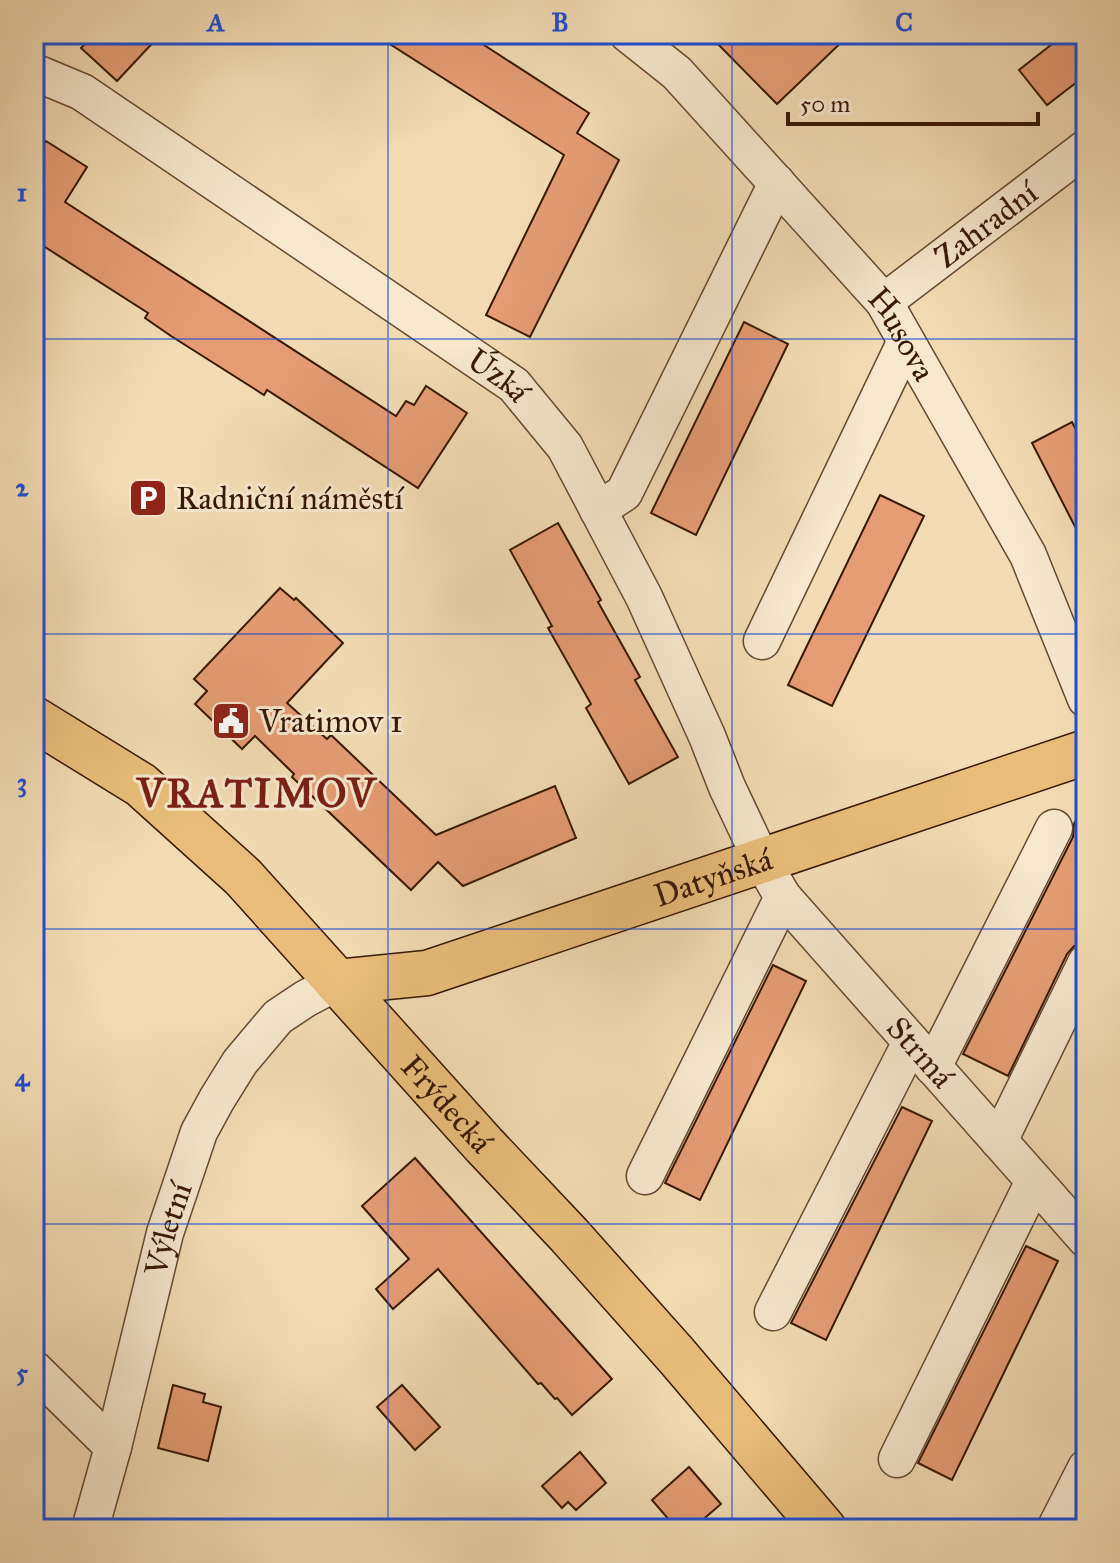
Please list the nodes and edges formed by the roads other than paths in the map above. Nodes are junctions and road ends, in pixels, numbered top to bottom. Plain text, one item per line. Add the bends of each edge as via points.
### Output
1 (628, 34) edge
2 (34, 72) edge
3 (1086, 148) edge
4 (777, 183) junction
5 (884, 302) junction
6 (906, 341) junction
7 (598, 510) junction
8 (762, 641) dead end
9 (1086, 699) edge
10 (34, 719) edge
11 (1086, 752) edge
12 (1054, 828) dead end
13 (773, 879) junction
14 (1086, 963) edge
15 (337, 982) junction
16 (922, 1054) junction
17 (999, 1141) junction
18 (645, 1176) dead end
19 (1034, 1181) junction
20 (1086, 1239) edge
21 (773, 1312) dead end
22 (34, 1369) edge
23 (113, 1447) junction
24 (897, 1459) dead end
25 (1086, 1468) edge
26 (90, 1529) edge
27 (824, 1529) edge
28 (1055, 1529) edge

1 - 4 street, Husova via 677,73
2 - 7 street, Úzká via 82,92 514,385 565,447
3 - 5 street, Zahradní
4 - 5 street, Husova
4 - 7 street via 624,493
5 - 6 street, Husova
6 - 8 street
6 - 9 street, Husova via 1028,555
7 - 13 street, Úzká via 644,597
10 - 15 main road, Frýdecká via 141,785 243,877
11 - 13 main road, Datyňská
12 - 16 street
13 - 15 main road, Datyňská via 427,973
13 - 16 street, Strmá
13 - 18 street
14 - 17 street
15 - 23 street, Výletní via 267,1028 199,1132 165,1233
15 - 27 main road, Frýdecká via 608,1278
16 - 17 street, Strmá
16 - 21 street
17 - 19 street, Strmá
19 - 20 street, Strmá
19 - 24 street
22 - 23 street
23 - 26 street, Výletní
25 - 28 street

